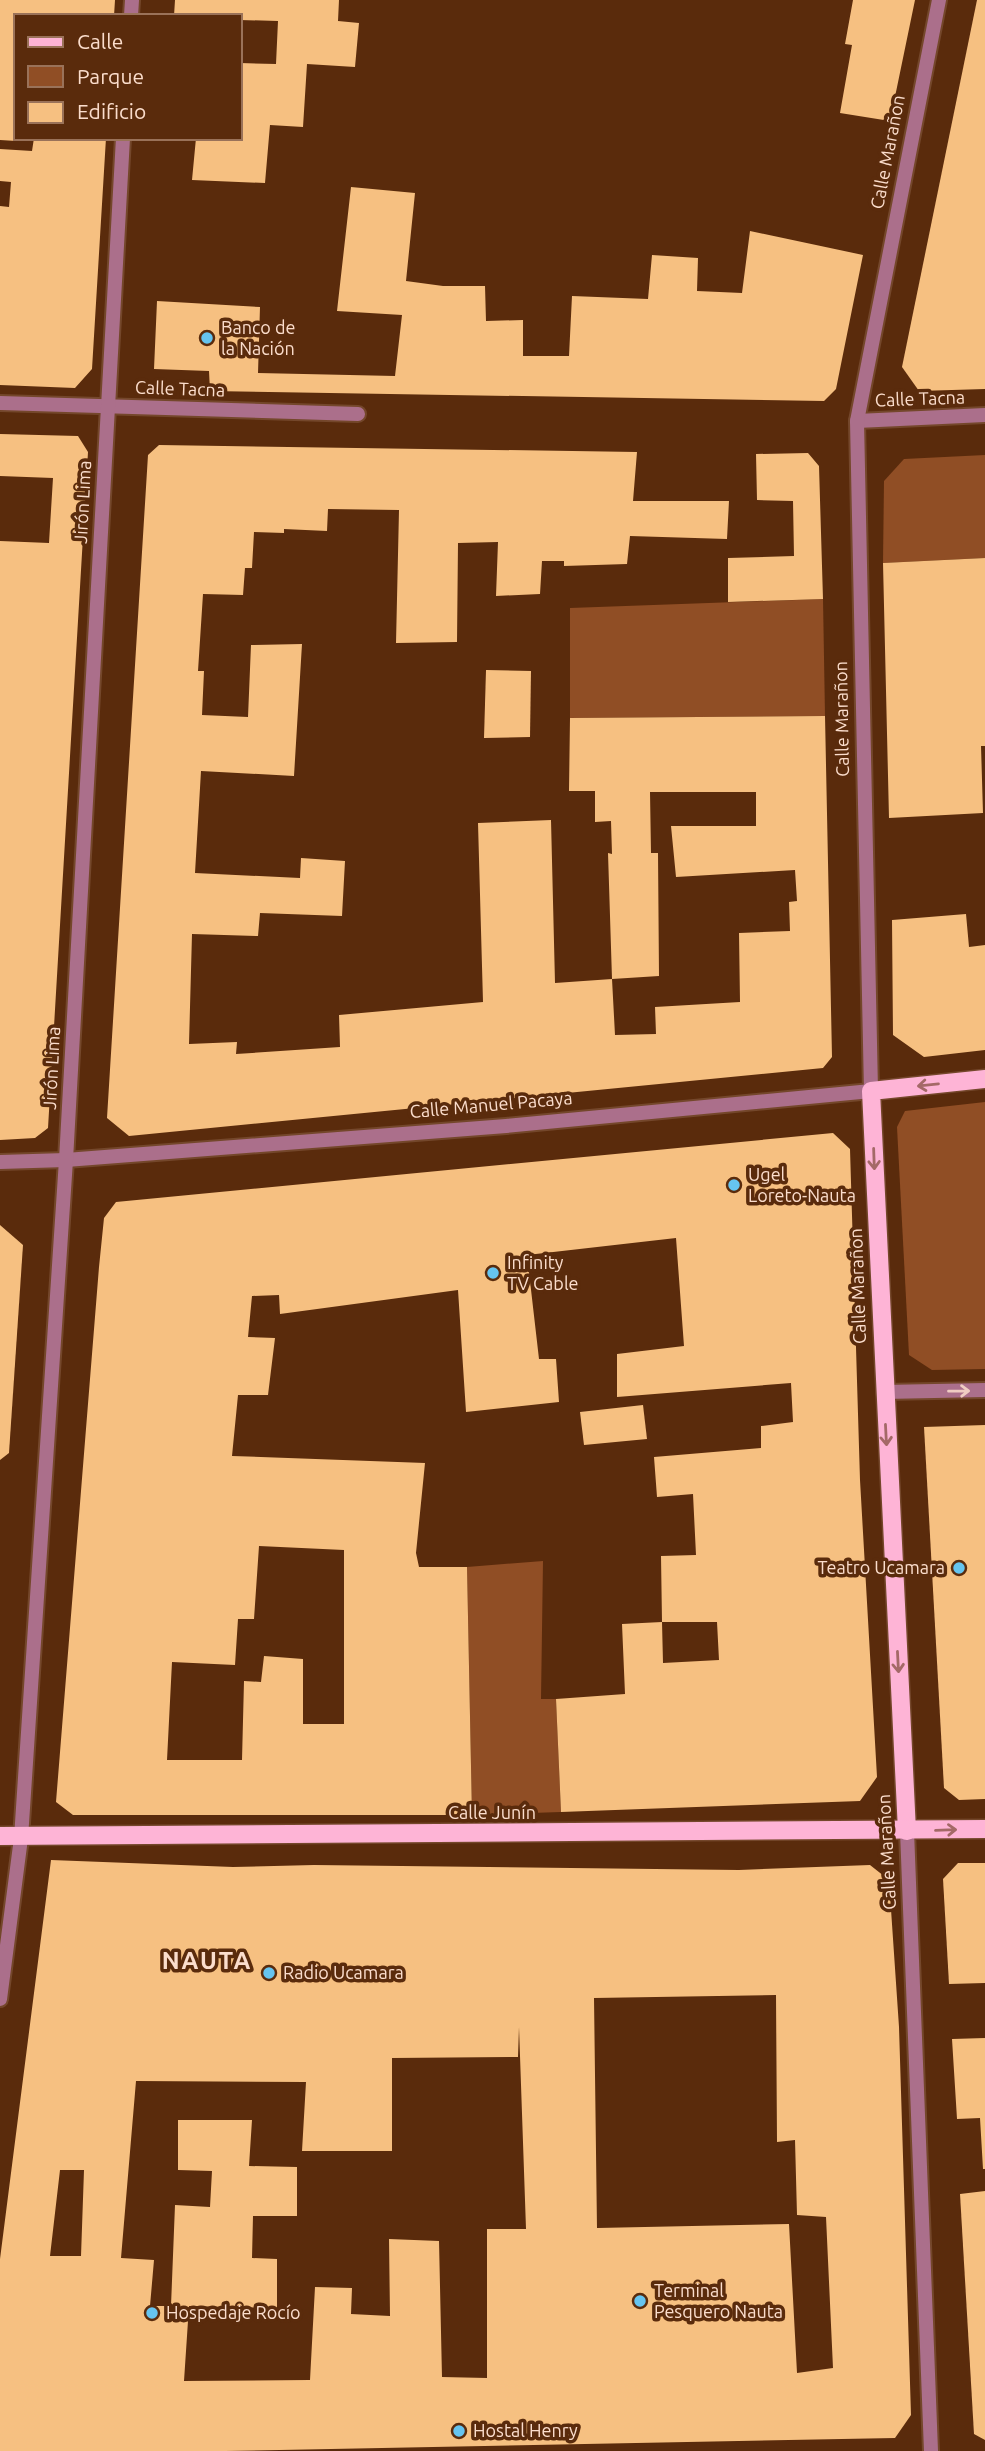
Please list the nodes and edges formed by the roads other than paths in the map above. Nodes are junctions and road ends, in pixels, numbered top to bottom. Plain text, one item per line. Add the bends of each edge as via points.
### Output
1 (939, 0) edge
2 (123, 140) edge
3 (0, 402) edge
4 (107, 407) junction
5 (358, 414) dead end
6 (985, 415) edge
7 (857, 421) junction
8 (985, 1079) edge
9 (871, 1090) junction
10 (66, 1160) junction
11 (0, 1162) edge
12 (985, 1390) edge
13 (884, 1392) junction
14 (985, 1829) edge
15 (907, 1831) junction
16 (0, 1836) edge
17 (21, 1838) junction
18 (0, 1999) edge
19 (931, 2451) edge

1 - 7 street, Calle Marañon
2 - 4 street, Jirón Lima
3 - 4 street, Calle Tacna
4 - 5 street, Calle Tacna
4 - 10 street, Jirón Lima
6 - 7 street, Calle Tacna
7 - 9 street, Calle Marañon
8 -> 9 main road, Calle Manuel Pacaya
9 - 10 street, Calle Manuel Pacaya via 506,1126
9 -> 13 main road, Calle Marañon
10 - 11 street, Calle Manuel Pacaya
10 - 17 street, Jirón Lima
13 -> 12 street
13 -> 15 main road, Calle Marañon
15 -> 14 main road, Calle Junín
15 - 17 main road, Calle Junín
15 - 19 street, Calle Marañon
16 - 17 main road, Calle Junín
17 - 18 street, Jirón Lima

